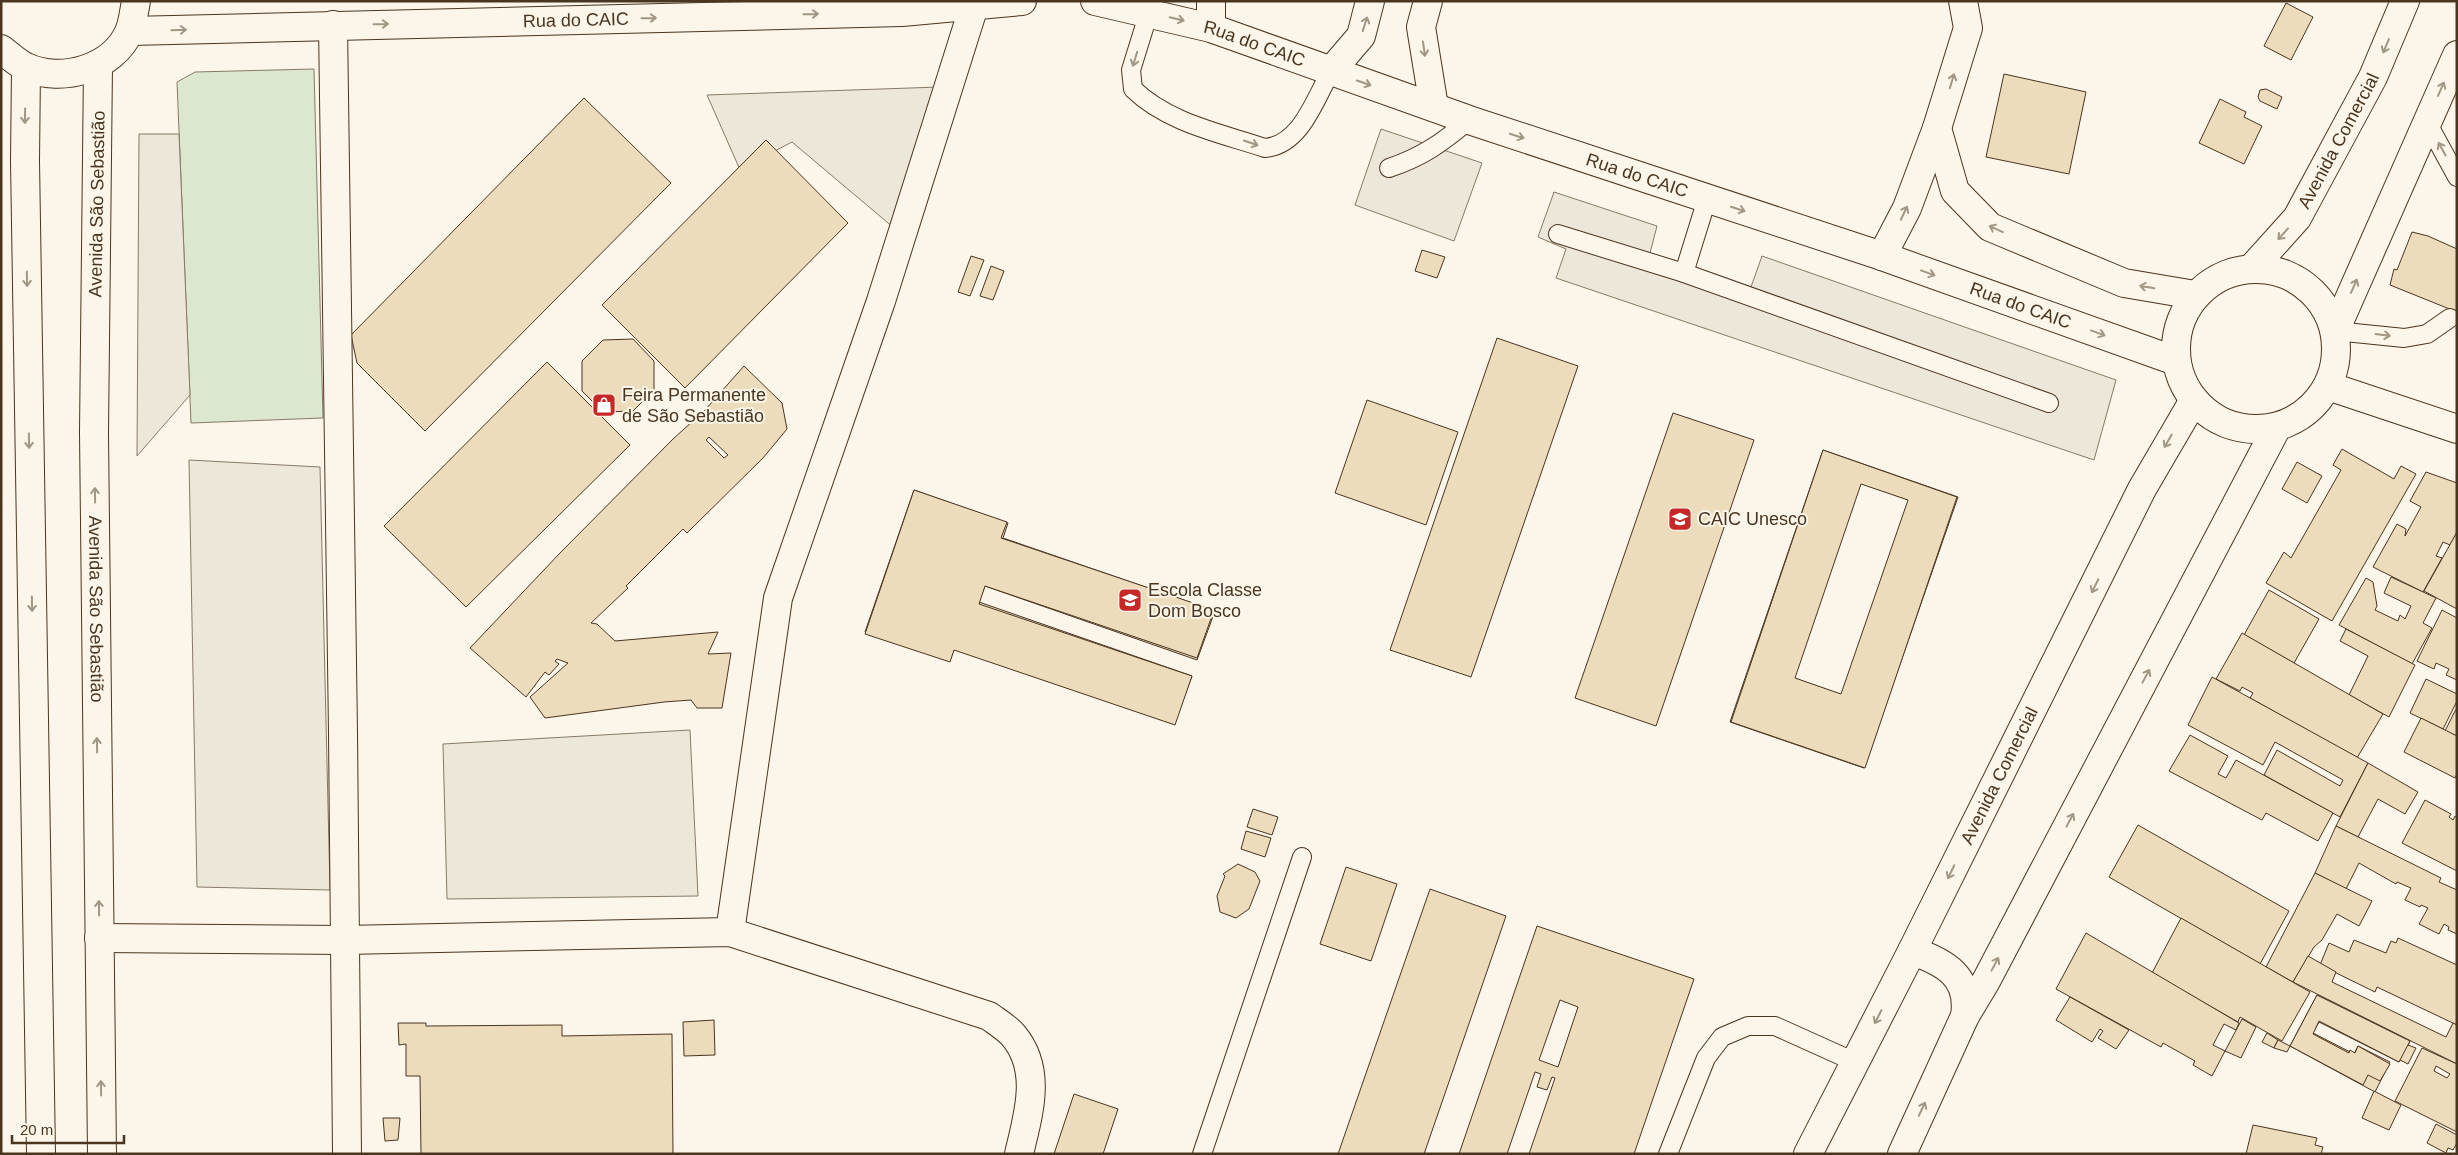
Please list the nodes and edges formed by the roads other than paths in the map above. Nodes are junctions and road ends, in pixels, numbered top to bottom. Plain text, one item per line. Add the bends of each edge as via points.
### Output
1 (136, 1) edge
2 (1022, 1) edge
3 (1095, 1) edge
4 (1211, 1) edge
5 (1370, 1) edge
6 (1428, 1) edge
7 (1963, 1) edge
8 (1977, 1) edge
9 (2405, 1) edge
10 (974, 6) junction
11 (1149, 12) junction
12 (333, 25) junction
13 (1212, 28) junction
14 (1968, 28) junction
15 (130, 31) junction
16 (1, 49) edge
17 (2457, 55) edge
18 (98, 65) junction
19 (26, 68) junction
20 (1331, 71) junction
21 (1434, 107) junction
22 (1468, 120) junction
23 (2427, 122) junction
24 (1937, 128) junction
25 (1389, 168) dead end
26 (2457, 177) edge
27 (1707, 199) junction
28 (1558, 234) dead end
29 (1882, 256) junction
30 (2252, 268) junction
31 (1684, 273) junction
32 (2196, 295) junction
33 (2450, 318) dead end
34 (2335, 330) junction
35 (2176, 361) junction
36 (2328, 386) junction
37 (2194, 400) junction
38 (2049, 403) dead end
39 (2278, 426) junction
40 (2457, 430) edge
41 (1302, 857) dead end
42 (730, 932) junction
43 (99, 938) junction
44 (345, 940) junction
45 (1912, 951) junction
46 (1965, 1016) junction
47 (1855, 1062) junction
48 (41, 1154) edge
49 (102, 1154) edge
50 (347, 1154) edge
51 (1019, 1154) edge
52 (1202, 1154) edge
53 (1668, 1154) edge
54 (1808, 1154) edge
55 (1902, 1154) edge

1 - 15 street
2 - 10 street, Rua do CAIC
3 - 11 street, Rua do CAIC
4 - 13 street
20 -> 5 street via 1361,36
6 -> 21 street via 1421,27
7 - 14 street
8 - 14 street
9 -> 30 street, Avenida Comercial via 2374,77 2297,218
12 -> 10 street, Rua do CAIC via 902,12
10 - 42 street via 881,301 778,598
11 -> 13 street, Rua do CAIC
11 -> 20 lane via 1131,70 1133,89 1146,102 1172,116 1265,148 1278,147 1292,136
15 -> 12 street, Rua do CAIC
12 - 44 street
13 - 20 street, Rua do CAIC
24 -> 14 street
15 - 18 street via 117,50
16 - 19 street
23 -> 17 street
18 - 19 street via 63,75
43 -> 18 street, Avenida São Sebastião via 94,433
19 -> 48 street via 24,161
20 -> 21 street, Rua do CAIC
21 - 22 street, Rua do CAIC
22 - 25 lane via 1440,145 1414,160
22 -> 27 street, Rua do CAIC
26 -> 23 lane
34 -> 23 street
29 -> 24 street via 1907,208
32 -> 24 street via 2124,283 1990,227 1956,191
27 -> 29 street, Rua do CAIC
27 - 31 lane
28 - 31 lane
29 -> 35 street, Rua do CAIC
30 - 32 street via 2220,276
30 - 34 street via 2279,272 2304,284 2323,305
31 - 38 lane
32 - 35 street via 2178,326
34 -> 33 lane via 2404,338 2427,334
34 - 36 street via 2336,359
35 - 37 street
36 - 39 street via 2315,404 2298,418
36 - 40 street
37 - 39 street via 2218,420 2247,429
37 -> 45 street, Avenida Comercial via 2142,488
46 -> 39 street
41 - 52 lane
42 - 44 street
42 - 51 street via 989,1016 1014,1036 1029,1063 1032,1097
43 - 44 street
49 -> 43 street, Avenida São Sebastião
44 - 50 street
45 - 46 street via 1932,958 1957,976 1967,998
45 -> 47 street, Avenida Comercial
55 -> 46 street
47 - 53 lane via 1774,1026 1748,1026 1722,1036 1706,1058
47 - 54 street, Avenida Comercial

